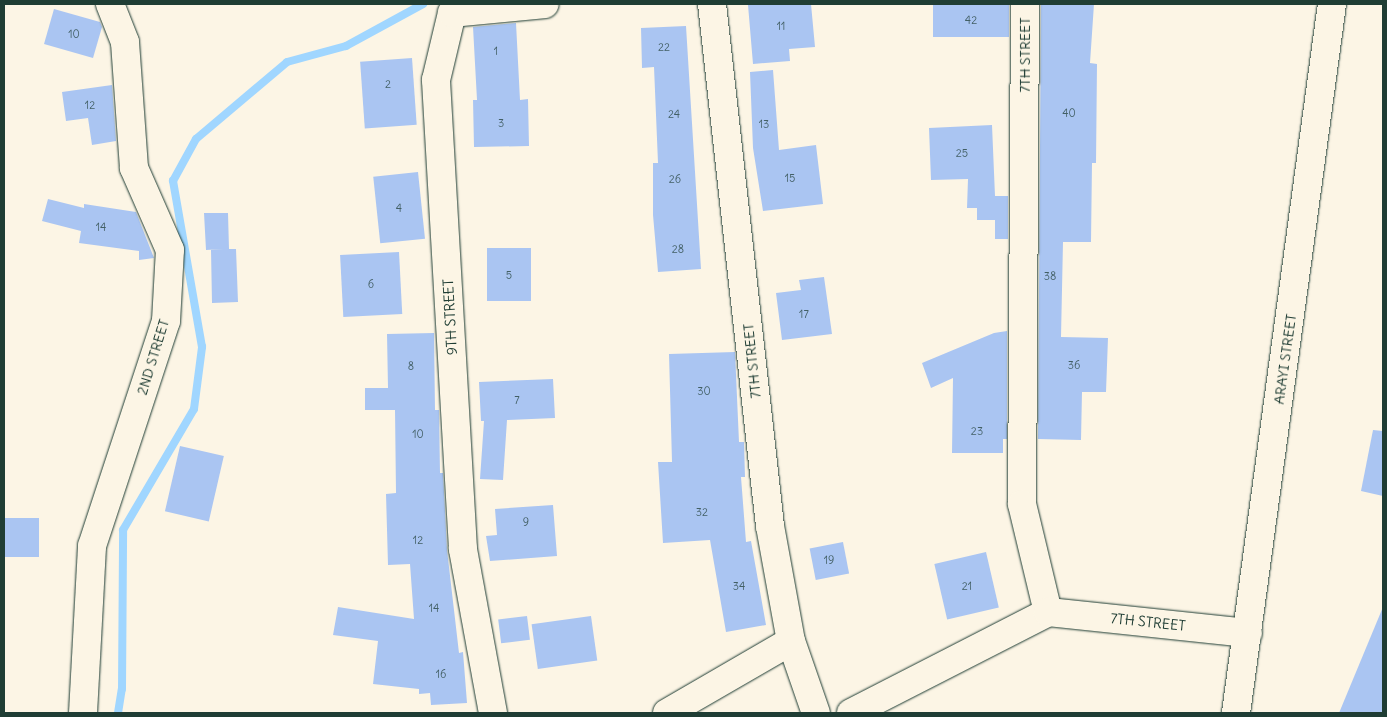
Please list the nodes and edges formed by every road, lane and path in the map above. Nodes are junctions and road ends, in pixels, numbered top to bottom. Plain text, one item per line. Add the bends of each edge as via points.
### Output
1 (110, 4) edge
2 (545, 4) edge
3 (712, 4) edge
4 (1025, 4) edge
5 (1332, 4) edge
6 (1048, 612) junction
7 (1248, 633) junction
8 (791, 640) junction
9 (83, 713) edge
10 (493, 713) edge
11 (667, 713) edge
12 (816, 713) edge
13 (851, 713) edge
14 (1236, 713) edge

1 - 9 street, 2ND STREET via 125,42 134,168 170,250 166,321 92,546
2 - 10 street, 9TH STREET via 452,13 436,80 463,549
3 - 8 street, 7TH STREET via 770,526
4 - 6 street, 7TH STREET via 1022,504
5 - 7 street, ARAYI STREET
6 - 7 street, 7TH STREET
6 - 13 street
7 - 14 street, ARAYI STREET
8 - 11 street
8 - 12 street, 7TH STREET

